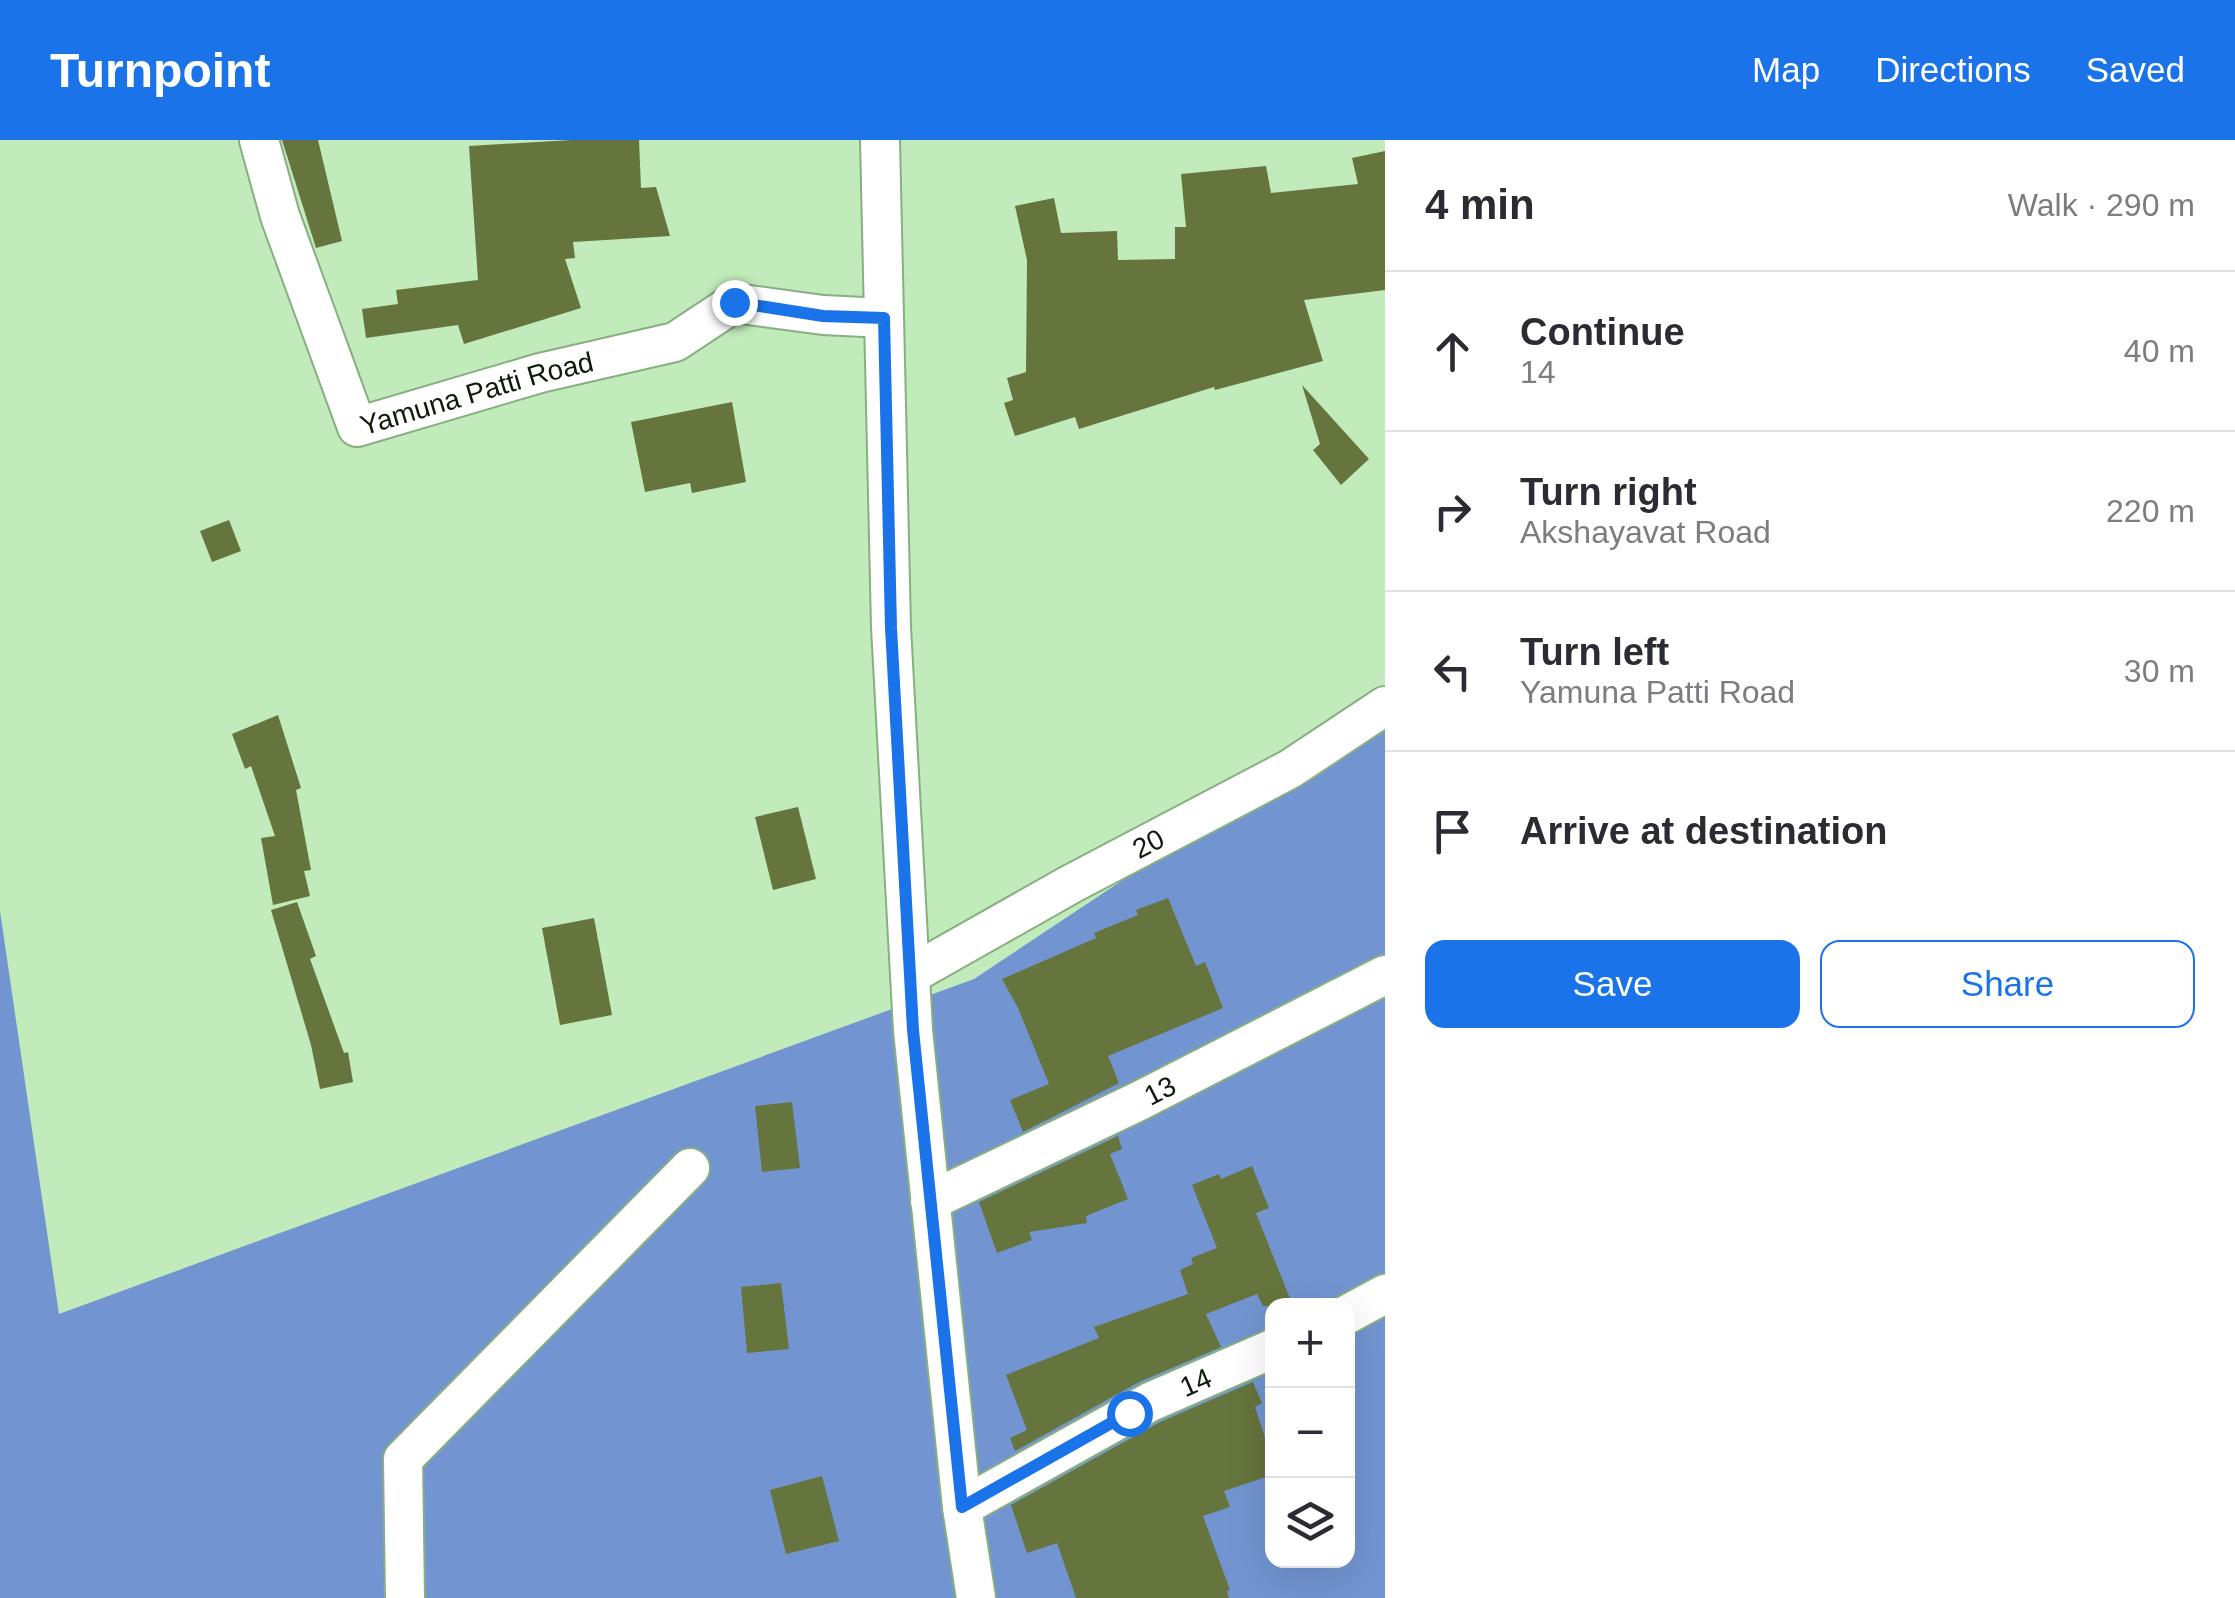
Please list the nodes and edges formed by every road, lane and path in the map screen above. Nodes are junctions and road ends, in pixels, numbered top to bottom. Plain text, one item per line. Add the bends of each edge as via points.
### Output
1 (259, 140) edge
2 (880, 140) edge
3 (884, 318) junction
4 (1385, 706) edge
5 (1385, 974) edge
6 (910, 975) junction
7 (690, 1168) dead end
8 (930, 1201) junction
9 (1385, 1294) edge
10 (1355, 1310) edge
11 (1265, 1352) edge
12 (962, 1507) junction
13 (406, 1598) edge
14 (976, 1598) edge

1 - 3 street, Yamuna Patti Road via 357,427 675,342 734,302
2 - 3 street
3 - 6 street via 891,628
4 - 6 street, 20 via 1290,769
5 - 8 street, 13
6 - 8 street
7 - 13 street via 404,1459
8 - 12 street
9 - 10 street
11 - 12 street, 14 via 1150,1402
12 - 14 street

